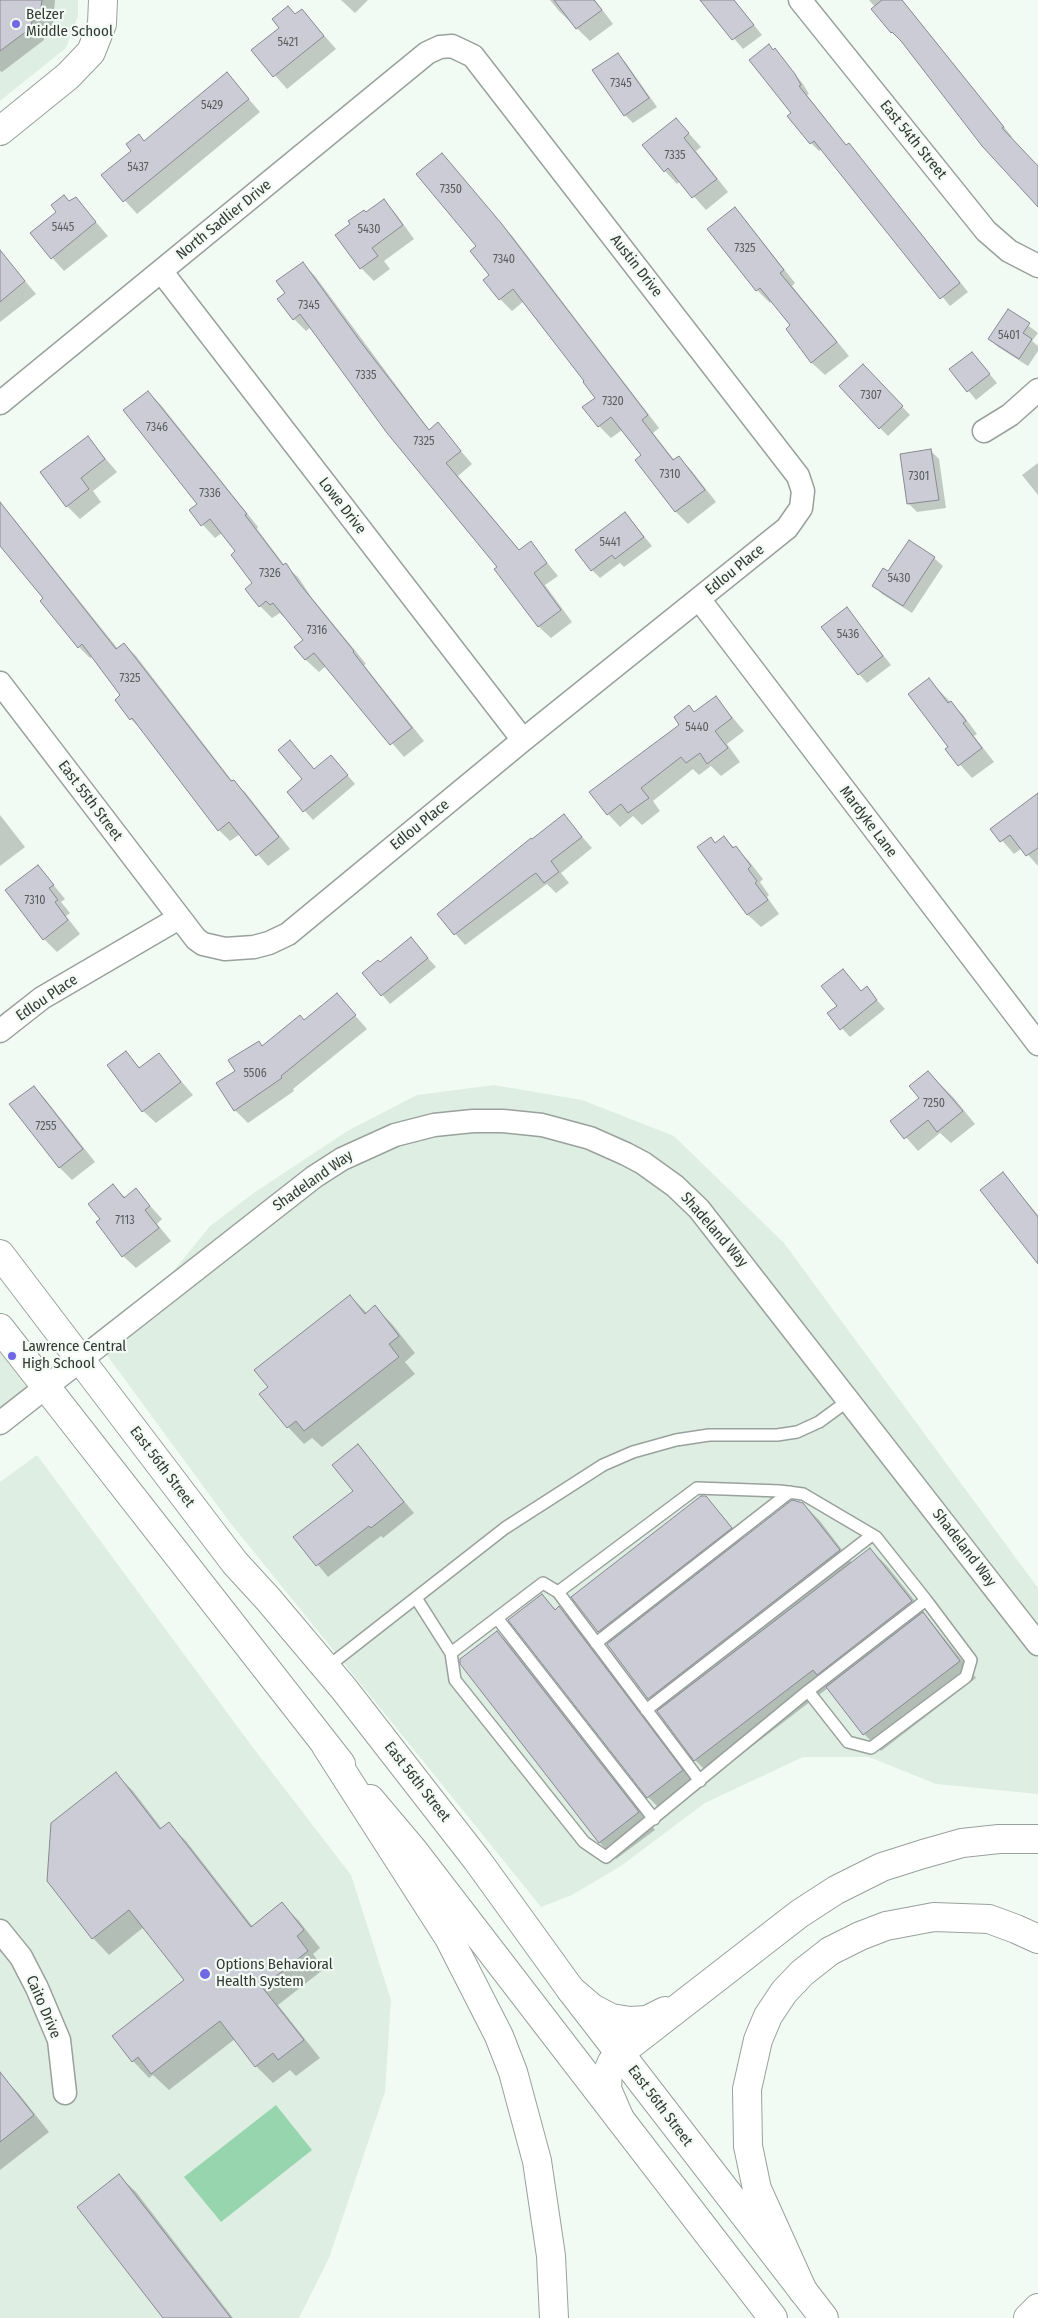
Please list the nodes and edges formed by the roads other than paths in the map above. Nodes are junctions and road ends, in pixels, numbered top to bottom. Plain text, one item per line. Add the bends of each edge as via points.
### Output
1 (103, 0) edge
2 (800, 0) edge
3 (452, 46) joint
4 (0, 131) edge
5 (1038, 266) edge
6 (161, 272) junction
7 (1038, 390) edge
8 (0, 403) edge
9 (984, 431) dead end
10 (803, 498) joint
11 (699, 599) junction
12 (0, 683) edge
13 (523, 740) junction
14 (179, 918) junction
15 (0, 1031) edge
16 (1038, 1044) edge
17 (0, 1254) edge
18 (0, 1328) edge
19 (63, 1373) junction
20 (849, 1400) junction
21 (0, 1423) edge
22 (790, 1492) junction
23 (872, 1534) junction
24 (558, 1592) junction
25 (416, 1598) junction
26 (926, 1600) junction
27 (497, 1618) junction
28 (596, 1643) junction
29 (1038, 1644) edge
30 (451, 1653) junction
31 (326, 1668) junction
32 (808, 1691) junction
33 (646, 1710) junction
34 (326, 1746) junction
35 (700, 1781) junction
36 (654, 1819) junction
37 (1038, 1839) edge
38 (0, 1930) edge
39 (1038, 1940) edge
40 (571, 1990) junction
41 (696, 1996) junction
42 (620, 2053) junction
43 (65, 2093) dead end
44 (620, 2119) junction
45 (803, 2291) junction
46 (1038, 2308) edge
47 (554, 2318) edge
48 (773, 2318) edge
49 (824, 2318) edge
50 (1028, 2318) edge

1 - 4 main road via 102,24 91,52 68,76
2 - 5 street, East 54th Street via 986,231 1009,250
3 - 6 street, North Sadlier Drive via 427,53
3 - 10 street, Austin Drive via 468,52 479,63 798,476
6 - 8 street, North Sadlier Drive
6 - 13 street, Lowe Drive
7 - 9 street via 1010,415
10 - 11 street, Edlou Place via 798,515 788,528
11 - 13 street, Edlou Place
11 - 16 street, Mardyke Lane
12 - 14 street, East 55th Street
13 - 14 street, Edlou Place via 283,936 254,947 225,949 203,944
14 - 15 street, Edlou Place via 42,998
17 - 19 main road, East 56th Street
18 - 19 main road, East 56th Street
19 - 20 street, Shadeland Way via 314,1177 342,1159 395,1135 434,1125 513,1121 571,1132 608,1145 643,1163 685,1194 714,1226
19 - 21 street
19 - 31 main road, East 56th Street via 268,1598
19 - 34 main road, East 56th Street
20 - 25 lane via 819,1422 792,1433 709,1435 676,1440 610,1462 505,1528
20 - 29 street, Shadeland Way
22 - 23 lane via 803,1494
22 - 24 lane via 697,1488
22 - 28 lane
23 - 26 lane
23 - 33 lane
24 - 27 lane via 543,1583
24 - 28 lane
25 - 30 lane
25 - 31 lane
26 - 32 lane
26 - 32 lane via 971,1660 966,1677 870,1748 848,1742
27 - 30 lane
27 - 36 lane
28 - 33 lane
30 - 36 lane via 455,1680 584,1842 606,1856
31 - 40 main road, East 56th Street via 478,1860
32 - 35 lane
33 - 35 lane
34 - 44 main road, East 56th Street via 413,1850
34 - 47 main road via 450,1938 499,2036 513,2072 538,2161 550,2246
35 - 36 lane
37 - 41 main road via 962,1843 882,1868 836,1890 799,1914
38 - 43 street, Caito Drive via 20,1957 59,2040
39 - 45 main road via 989,1919 934,1916 886,1926 830,1951 790,1986 768,2016 758,2040 747,2089 748,2146 757,2189
40 - 41 main road via 611,2018 630,2021 647,2020
40 - 42 main road, East 56th Street
41 - 42 main road
42 - 44 main road via 612,2062 607,2081 610,2098
42 - 45 main road, East 56th Street
44 - 48 main road, East 56th Street
45 - 49 main road, East 56th Street
46 - 50 main road

